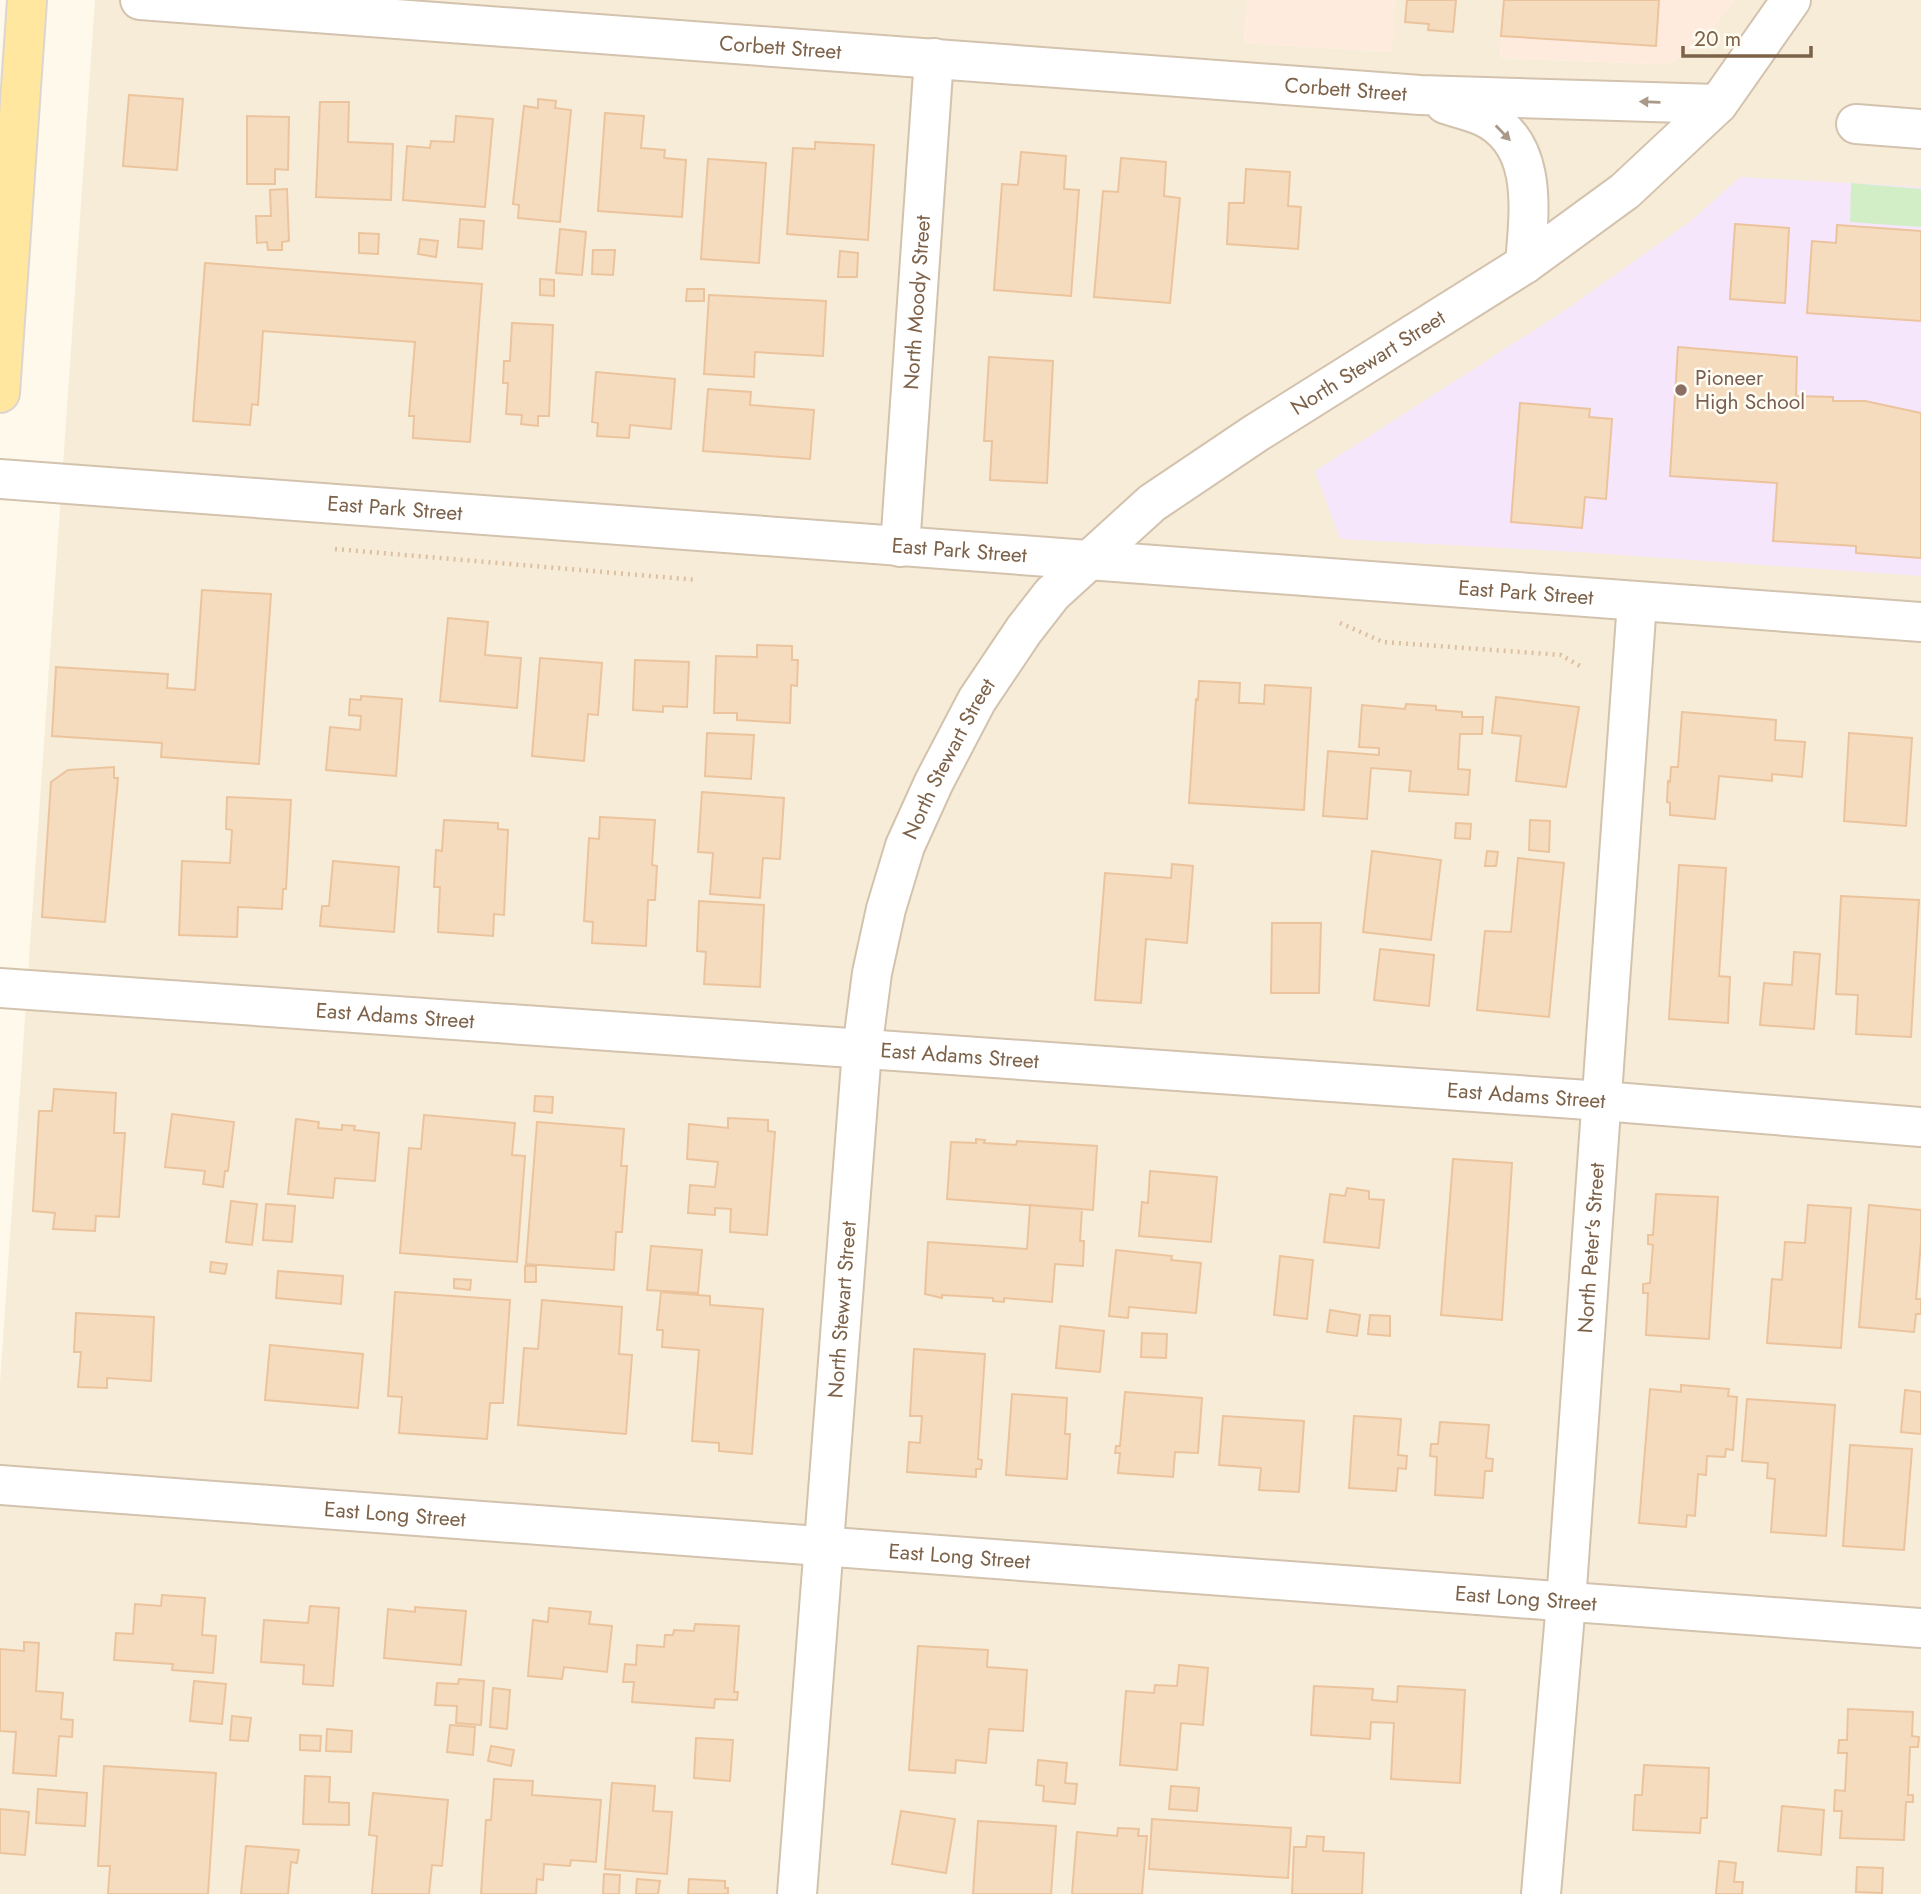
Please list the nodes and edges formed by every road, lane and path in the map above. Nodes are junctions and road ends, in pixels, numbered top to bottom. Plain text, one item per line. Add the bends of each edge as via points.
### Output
1 (27, 0) edge
2 (140, 0) edge
3 (1791, 0) edge
4 (934, 58) junction
5 (1420, 95) junction
6 (1718, 104) junction
7 (1856, 124) dead end
8 (1921, 129) edge
9 (1525, 264) junction
10 (0, 393) edge
11 (0, 479) edge
12 (900, 547) junction
13 (331, 548) dead end
14 (1089, 559) junction
15 (696, 580) dead end
16 (1637, 601) junction
17 (1921, 622) edge
18 (1340, 623) dead end
19 (1582, 667) dead end
20 (0, 988) edge
21 (862, 1050) junction
22 (1602, 1101) junction
23 (1921, 1126) edge
24 (0, 1485) edge
25 (824, 1545) junction
26 (1566, 1602) junction
27 (1921, 1628) edge
28 (797, 1894) edge
29 (1541, 1894) edge

1 - 10 main road
2 - 4 street, Corbett Street
3 - 6 street, North Stewart Street
4 - 5 street, Corbett Street
4 - 12 street, North Moody Street
6 -> 5 street, Corbett Street
5 -> 9 street, Corbett Street via 1484,117 1503,130 1515,147 1529,185
6 - 9 street, North Stewart Street via 1625,191
7 - 8 street
9 - 14 street, North Stewart Street via 1152,502
11 - 12 street, East Park Street
12 - 14 street, East Park Street
13 - 15 path
14 - 16 street, East Park Street
14 - 21 street, North Stewart Street via 1052,594 1024,630 977,700 934,782 905,846 886,909
16 - 17 street, East Park Street
16 - 22 street, North Peter's Street
18 - 19 path via 1383,642 1561,655
20 - 21 street, East Adams Street
21 - 22 street, East Adams Street
21 - 25 street, North Stewart Street
22 - 23 street, East Adams Street
22 - 26 street, North Peter's Street
24 - 25 street, East Long Street
25 - 26 street, East Long Street
25 - 28 street, North Stewart Street
26 - 27 street, East Long Street
26 - 29 street, North Peter's Street

